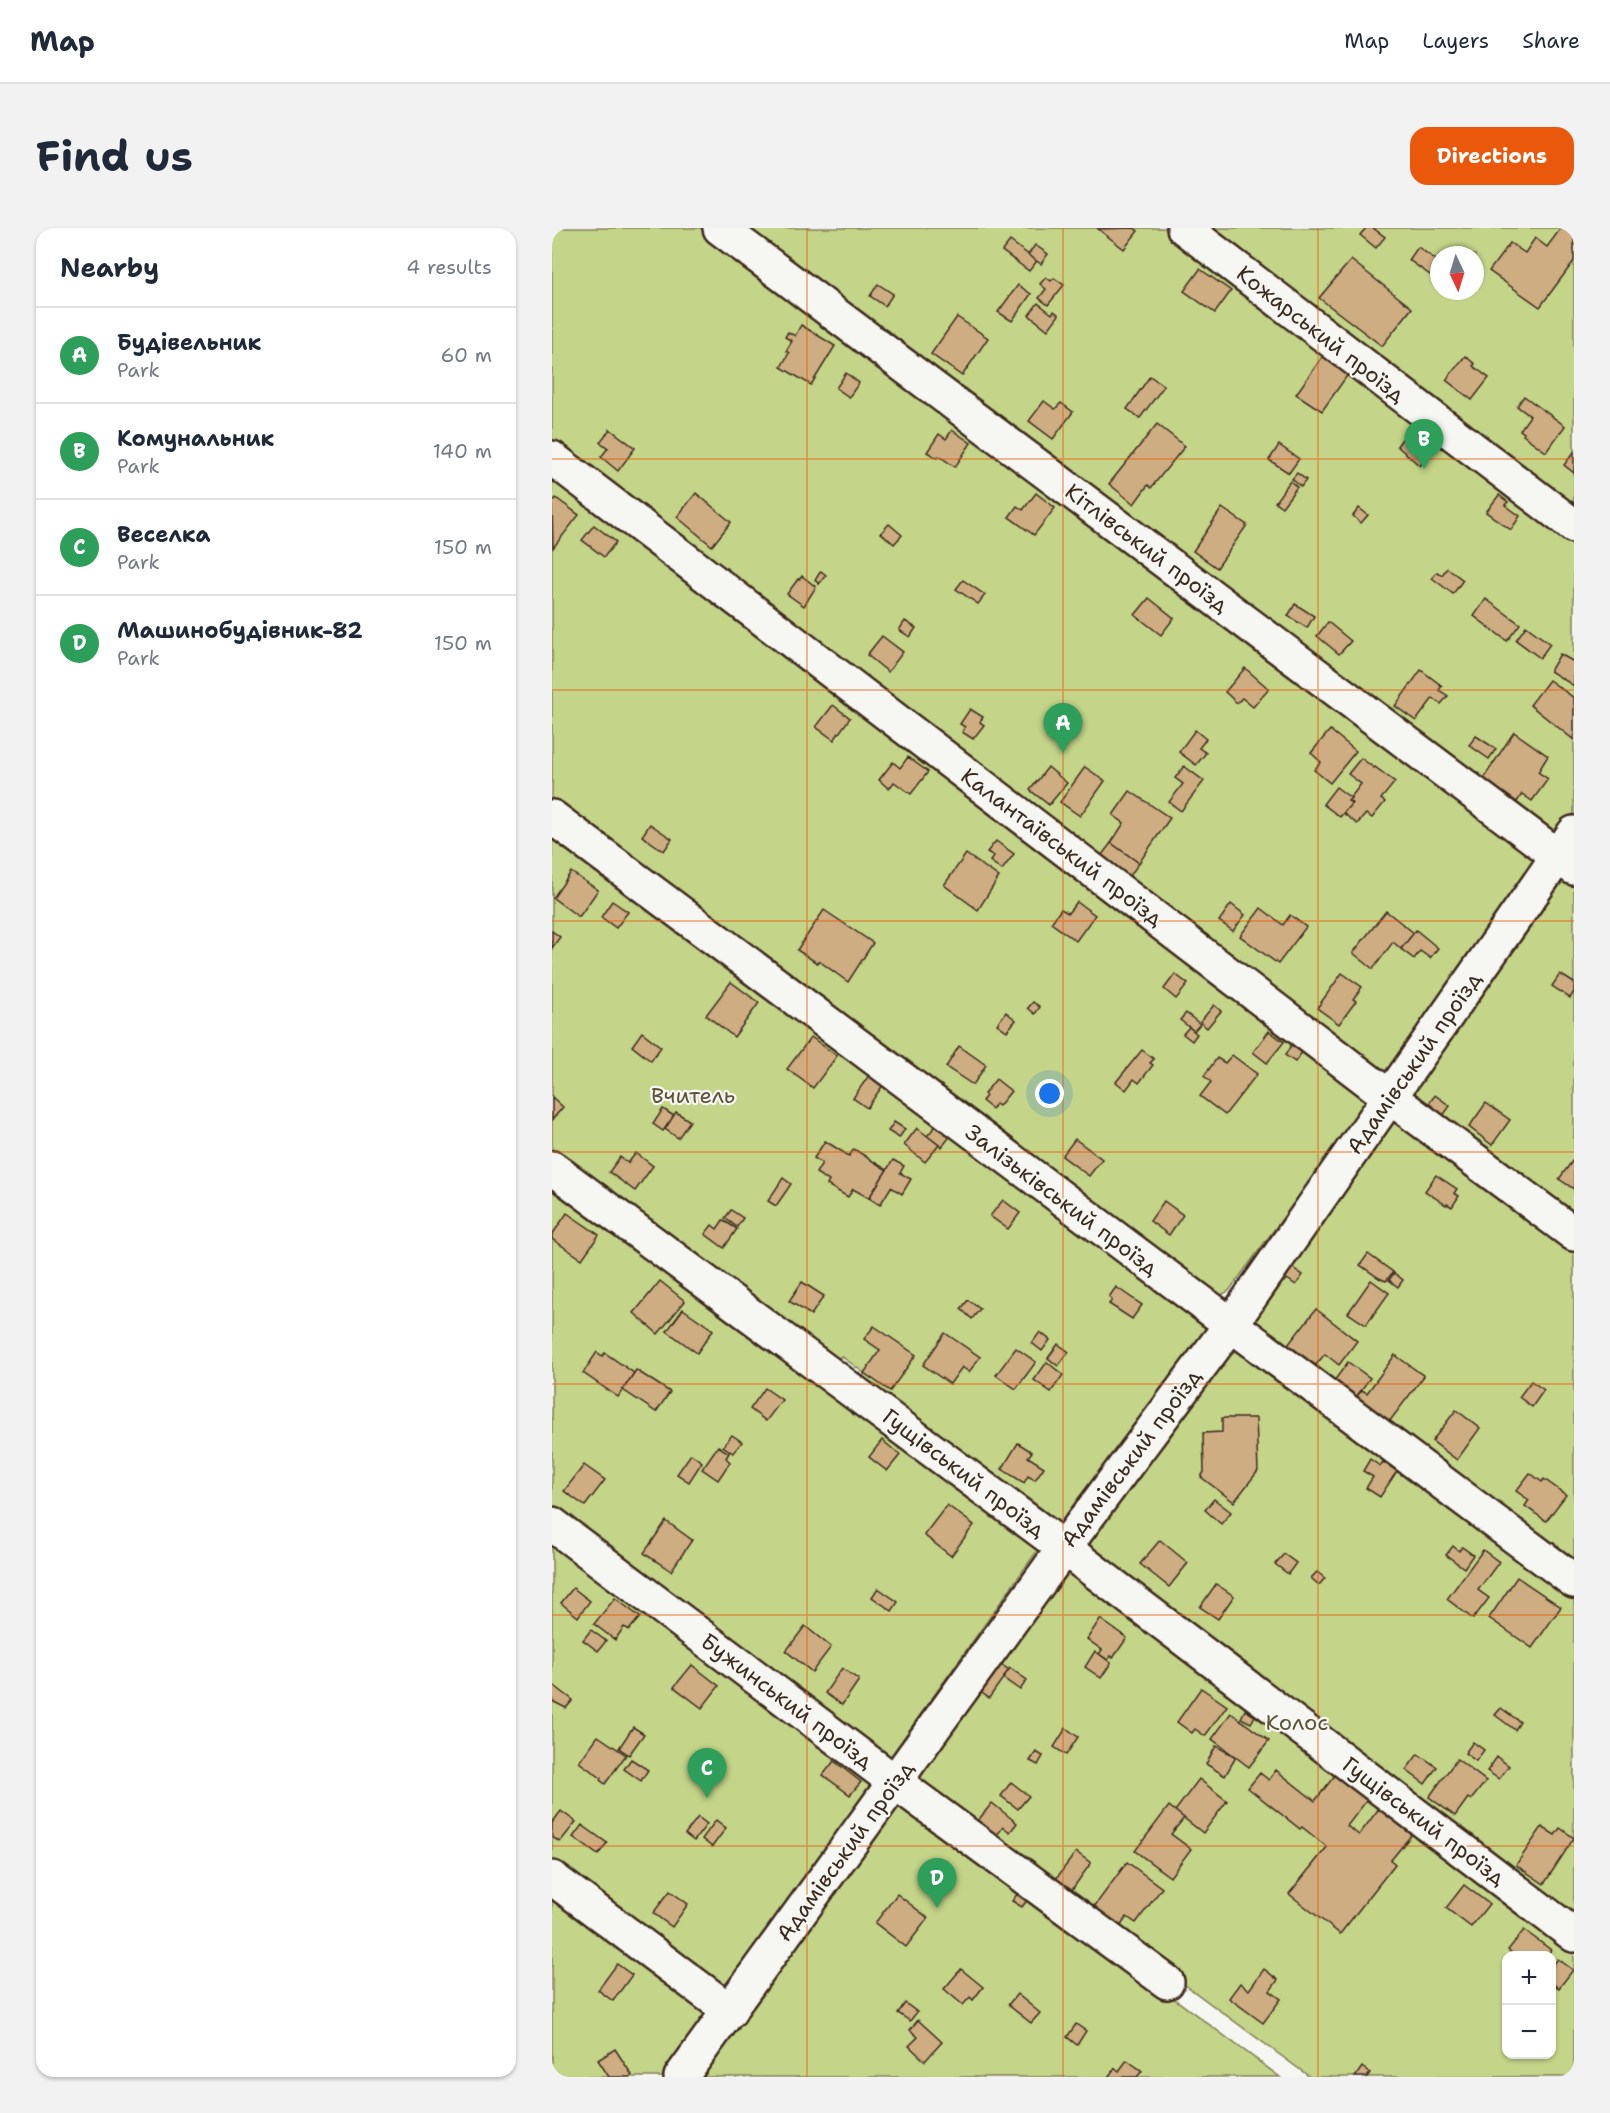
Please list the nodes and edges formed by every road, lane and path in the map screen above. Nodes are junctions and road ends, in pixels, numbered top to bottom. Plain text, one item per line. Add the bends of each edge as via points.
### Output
1 (720, 228) edge
2 (1184, 228) edge
3 (552, 458) edge
4 (1574, 526) edge
5 (552, 817) edge
6 (1569, 853) edge
7 (1391, 1098) junction
8 (552, 1168) edge
9 (1574, 1234) edge
10 (1230, 1326) junction
11 (552, 1524) edge
12 (1064, 1548) junction
13 (1574, 1581) edge
14 (895, 1782) junction
15 (552, 1878) edge
16 (1574, 1935) edge
17 (1167, 1982) dead end
18 (730, 2011) junction
19 (681, 2077) edge

1 - 6 lane, Кітлівський проїзд
2 - 4 lane, Кожарський проїзд
3 - 7 lane, Калантаївський проїзд
5 - 10 lane, Залізьківський проїзд
6 - 7 lane, Адамівський проїзд
7 - 9 lane, Калантаївський проїзд
7 - 10 lane, Адамівський проїзд
8 - 12 lane, Гущівський проїзд
10 - 12 lane, Адамівський проїзд
10 - 13 lane, Залізьківський проїзд
11 - 14 lane, Бужинський проїзд
12 - 14 lane, Адамівський проїзд
12 - 16 lane, Гущівський проїзд
14 - 17 lane, Бужинський проїзд
14 - 18 lane, Адамівський проїзд
15 - 18 lane
18 - 19 lane, Адамівський проїзд

